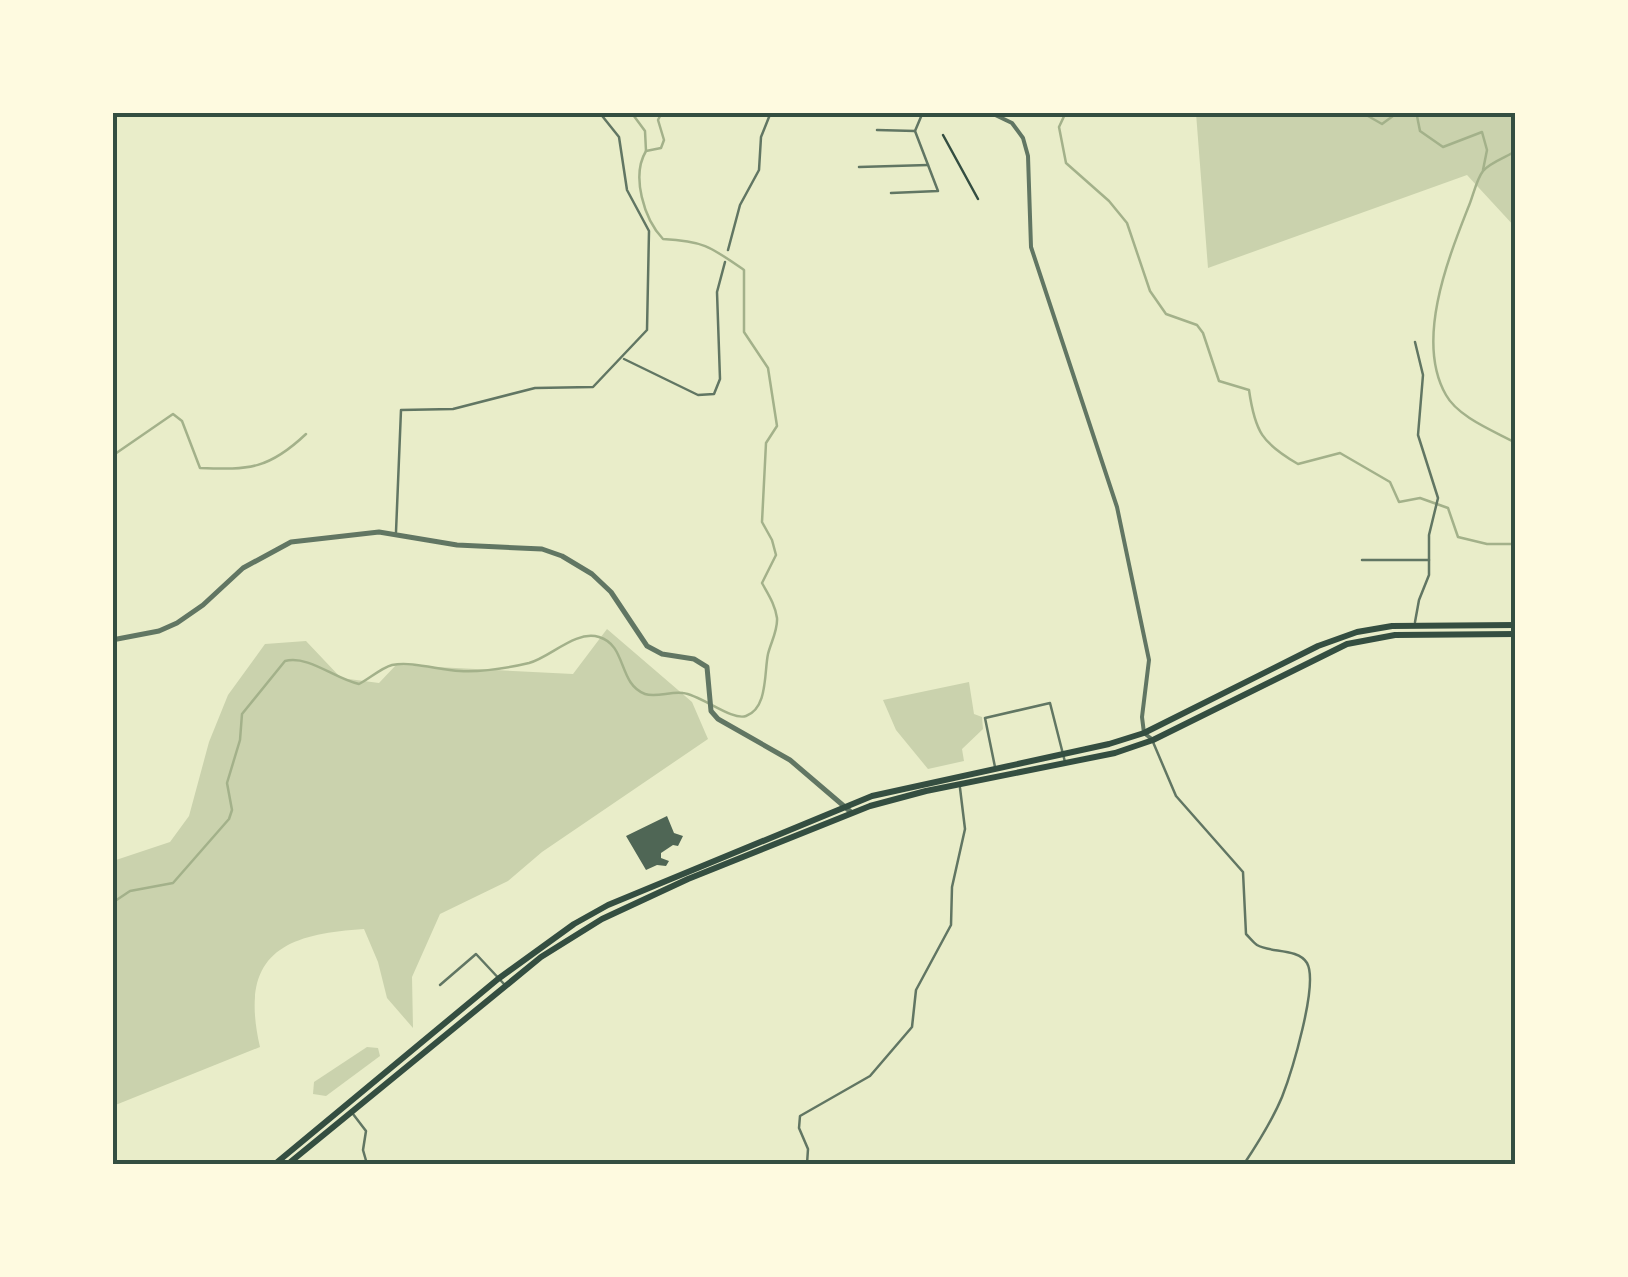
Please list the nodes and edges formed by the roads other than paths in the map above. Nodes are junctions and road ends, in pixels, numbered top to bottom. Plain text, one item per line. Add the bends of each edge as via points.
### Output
1 (599, 112) edge
2 (771, 112) edge
3 (923, 112) edge
4 (989, 112) edge
5 (877, 130) dead end
6 (915, 131) junction
7 (929, 165) junction
8 (859, 167) dead end
9 (891, 193) dead end
10 (728, 250) dead end
11 (724, 262) dead end
12 (1415, 342) dead end
13 (623, 358) junction
14 (396, 534) junction
15 (1362, 560) dead end
16 (1429, 560) junction
17 (1516, 625) edge
18 (1414, 630) junction
19 (1516, 634) edge
20 (112, 640) edge
21 (1144, 732) junction
22 (1152, 740) junction
23 (1064, 758) junction
24 (995, 769) junction
25 (959, 780) junction
26 (841, 806) junction
27 (852, 813) junction
28 (498, 978) junction
29 (440, 985) dead end
30 (506, 986) junction
31 (352, 1113) junction
32 (275, 1164) edge
33 (288, 1164) edge
34 (367, 1164) edge
35 (807, 1164) edge
36 (1244, 1164) edge

1 - 13 lane via 619,137 627,190 650,240 647,330
2 - 10 lane via 760,170 740,205
3 - 6 lane
4 - 21 street via 1012,123 1022,138 1030,165 1030,247 1116,507 1149,660
5 - 6 lane
6 - 7 lane
7 - 8 lane
7 - 9 lane via 938,191
11 - 13 lane via 714,394 698,394
12 - 16 lane via 1423,375 1418,435 1437,502
13 - 14 lane via 593,387 535,388 453,409 401,410
14 - 20 street via 291,542 243,568 177,623
14 - 26 street via 542,549 580,565 612,592 648,646 706,667 718,720 790,760
15 - 16 lane
16 - 18 lane
17 - 18 main road
18 - 19 main road
18 - 21 main road via 1357,632 1318,646
18 - 22 main road via 1324,653
21 - 22 street
21 - 23 main road
22 - 23 main road via 1116,753
22 - 36 lane via 1176,796 1244,872 1246,934 1258,946 1299,956 1309,971 1306,1010 1283,1095
23 - 24 main road
23 - 24 lane via 1050,704 986,718
23 - 25 main road
24 - 25 main road
25 - 26 main road via 899,788
25 - 27 main road
25 - 35 lane via 965,828 951,925 916,990 912,1027 870,1076 800,1116
26 - 27 street
26 - 28 main road via 608,905
27 - 30 main road via 602,918
28 - 29 lane via 476,954
28 - 30 lane
28 - 32 main road
30 - 31 main road
31 - 33 main road
31 - 34 lane via 366,1130

